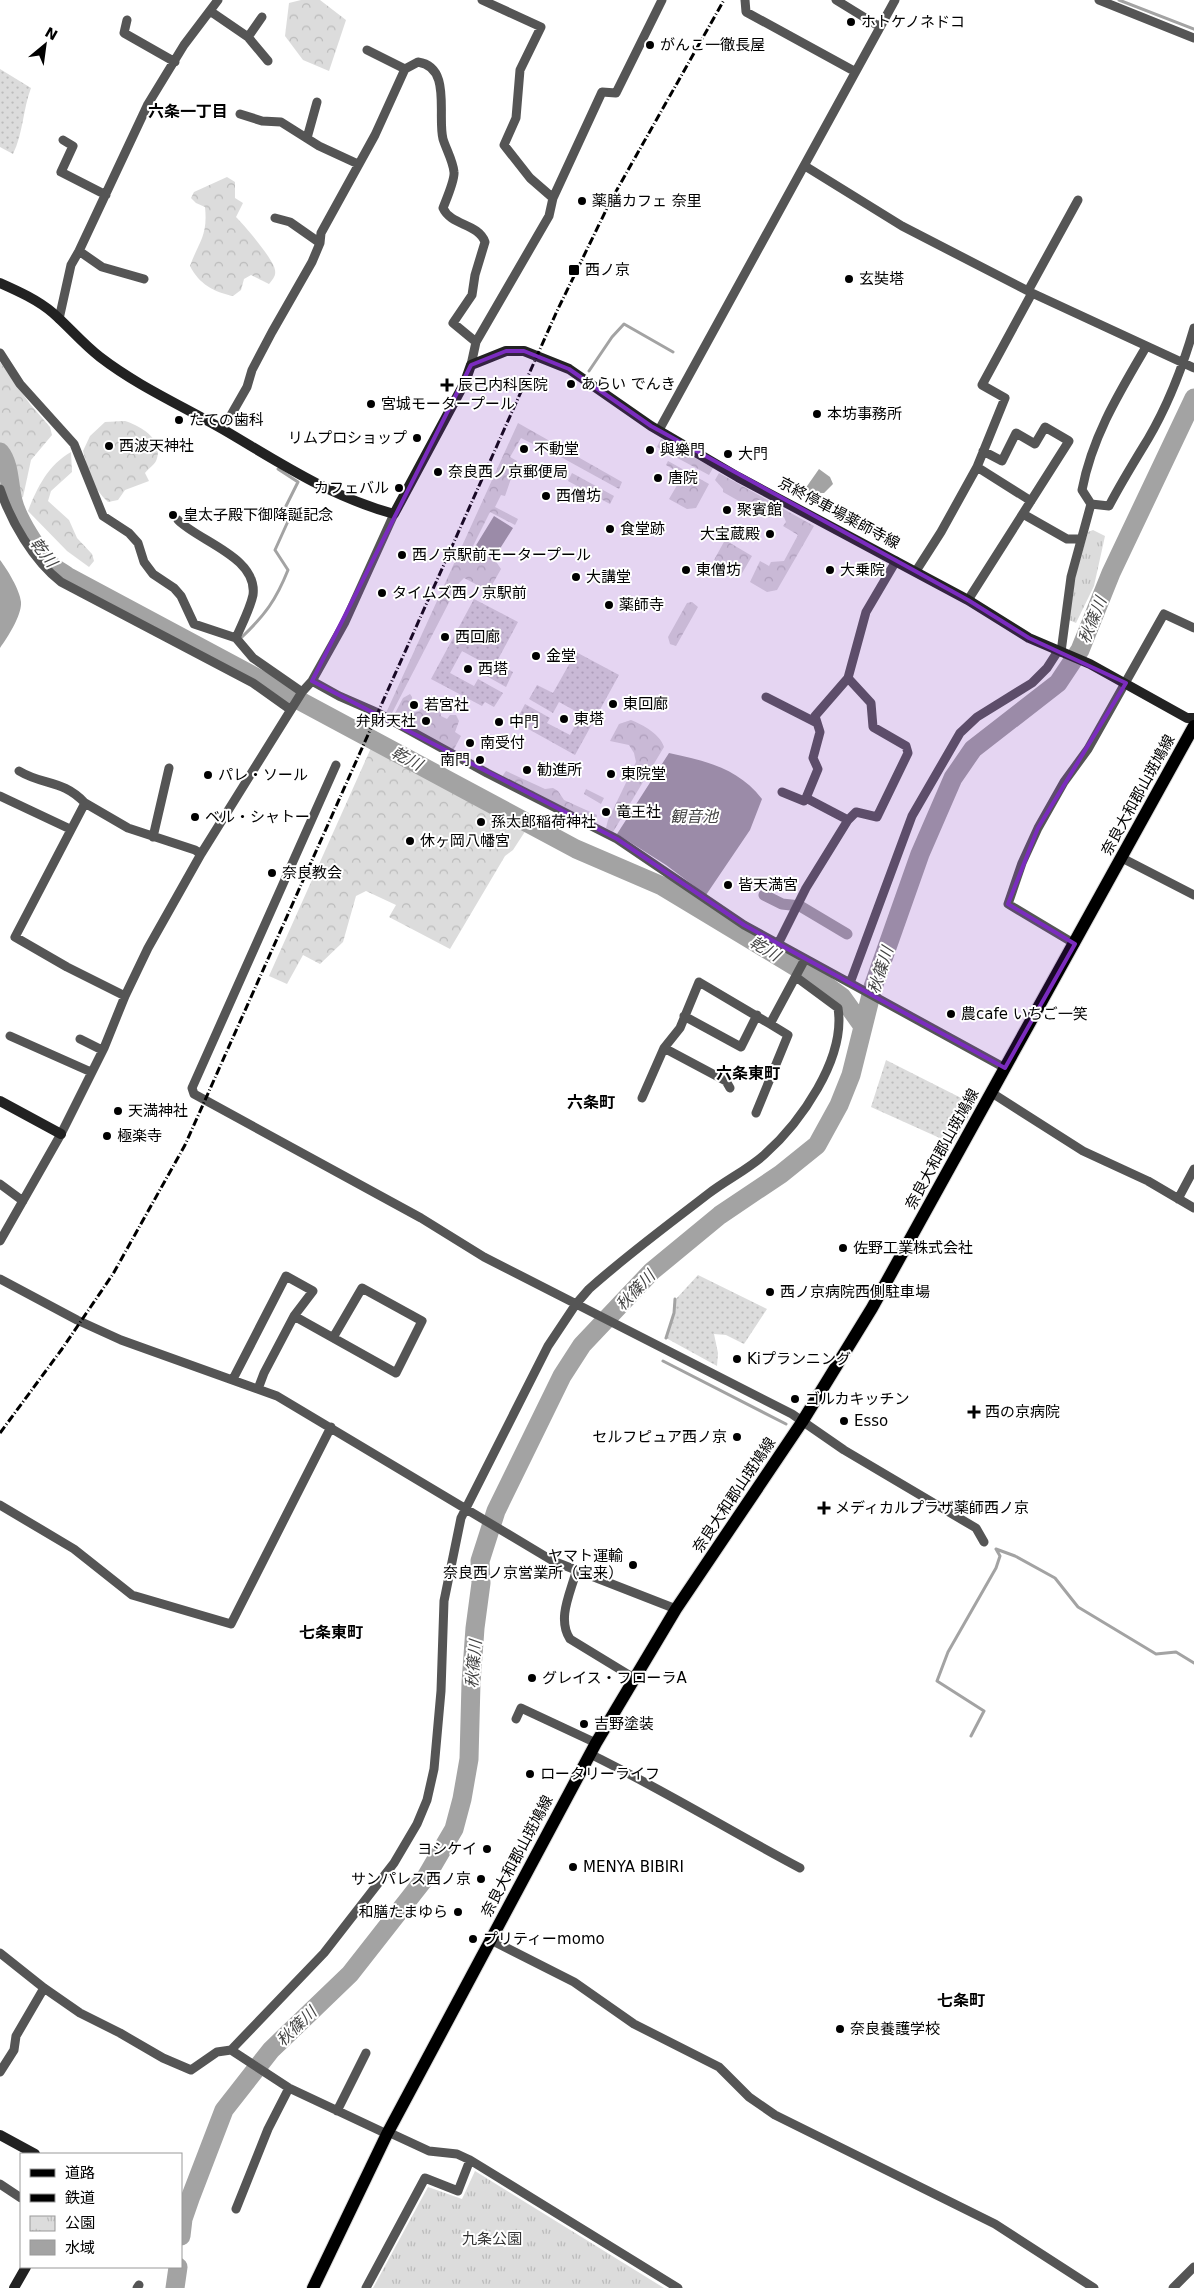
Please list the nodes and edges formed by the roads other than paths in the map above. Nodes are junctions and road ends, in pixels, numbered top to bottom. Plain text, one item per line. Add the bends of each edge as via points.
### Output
1 (218, 0) edge
2 (482, 0) edge
3 (662, 0) edge
4 (745, 0) edge
5 (836, 0) edge
6 (895, 0) edge
7 (1099, 0) edge
8 (210, 11) junction
9 (262, 17) dead end
10 (127, 20) dead end
11 (880, 27) junction
12 (248, 37) junction
13 (1194, 38) edge
14 (367, 50) dead end
15 (268, 61) dead end
16 (175, 62) junction
17 (405, 69) junction
18 (854, 71) junction
19 (317, 102) dead end
20 (240, 114) dead end
21 (307, 138) junction
22 (63, 140) dead end
23 (358, 164) junction
24 (805, 166) junction
25 (106, 195) junction
26 (553, 198) junction
27 (1078, 200) dead end
28 (275, 218) dead end
29 (320, 243) junction
30 (79, 251) junction
31 (144, 279) dead end
32 (0, 283) edge
33 (1030, 292) junction
34 (59, 319) junction
35 (1194, 328) edge
36 (476, 342) junction
37 (1146, 347) junction
38 (0, 353) edge
39 (472, 365) junction
40 (1187, 365) edge
41 (223, 430) junction
42 (659, 430) junction
43 (983, 451) junction
44 (977, 467) junction
45 (0, 489) edge
46 (1031, 501) junction
47 (1091, 504) junction
48 (394, 514) junction
49 (1023, 514) junction
50 (178, 520) dead end
51 (1080, 538) junction
52 (896, 561) junction
53 (916, 571) junction
54 (968, 600) junction
55 (1194, 628) edge
56 (236, 638) junction
57 (1061, 652) junction
58 (848, 678) junction
59 (312, 681) junction
60 (1126, 683) junction
61 (302, 692) junction
62 (766, 697) dead end
63 (291, 710) junction
64 (1194, 718) edge
65 (815, 722) junction
66 (1194, 726) edge
67 (336, 765) dead end
68 (169, 768) dead end
69 (19, 771) dead end
70 (782, 792) dead end
71 (0, 796) edge
72 (806, 798) junction
73 (85, 802) junction
74 (848, 820) junction
75 (70, 829) junction
76 (153, 837) junction
77 (201, 854) junction
78 (1122, 858) junction
79 (1194, 895) edge
80 (778, 944) junction
81 (1075, 944) junction
82 (805, 959) junction
83 (796, 977) junction
84 (850, 983) junction
85 (125, 996) junction
86 (757, 1015) junction
87 (684, 1016) junction
88 (770, 1024) junction
89 (10, 1036) dead end
90 (80, 1039) dead end
91 (664, 1048) junction
92 (102, 1050) junction
93 (1005, 1068) junction
94 (91, 1072) junction
95 (730, 1088) dead end
96 (992, 1093) junction
97 (642, 1098) dead end
98 (0, 1101) edge
99 (756, 1113) dead end
100 (61, 1134) junction
101 (1194, 1169) edge
102 (0, 1184) edge
103 (1178, 1199) junction
104 (23, 1201) junction
105 (1194, 1208) edge
106 (0, 1241) edge
107 (0, 1279) edge
108 (577, 1305) junction
109 (294, 1316) junction
110 (334, 1336) junction
111 (233, 1379) junction
112 (258, 1389) junction
113 (802, 1422) junction
114 (331, 1427) junction
115 (0, 1505) edge
116 (470, 1511) junction
117 (984, 1542) dead end
118 (576, 1572) junction
119 (676, 1609) junction
120 (634, 1678) junction
121 (523, 1699) dead end
122 (521, 1708) junction
123 (516, 1719) dead end
124 (593, 1749) junction
125 (800, 1868) dead end
126 (491, 1940) junction
127 (0, 1953) edge
128 (44, 1988) junction
129 (234, 2052) junction
130 (366, 2053) dead end
131 (0, 2072) edge
132 (289, 2088) junction
133 (337, 2111) junction
134 (388, 2133) junction
135 (0, 2134) edge
136 (33, 2153) edge
137 (470, 2160) junction
138 (0, 2184) edge
139 (20, 2197) edge
140 (236, 2209) dead end
141 (1194, 2267) edge
142 (25, 2268) edge
143 (1176, 2285) edge
144 (14, 2288) edge
145 (313, 2288) edge
146 (366, 2288) edge
147 (678, 2288) edge
148 (1094, 2288) edge
149 (1169, 2288) edge

1 - 8 street
2 - 26 street via 541,27 520,70 516,118 504,145 530,178
3 - 26 street via 616,93 602,92
4 - 18 street via 746,12
5 - 11 street
6 - 11 street
7 - 13 street
8 - 12 street
8 - 16 street
9 - 12 street
10 - 16 street via 124,33
11 - 18 street
12 - 15 street
14 - 17 street
16 - 25 street via 148,104
17 - 23 street
17 - 36 street via 418,62 432,67 437,73 443,137 455,172 443,208 446,215 477,230 485,242 472,295 453,323
18 - 24 street
19 - 21 street
20 - 21 street via 262,121 281,122
21 - 23 street
22 - 25 street via 72,146 61,172
23 - 29 street via 321,233
24 - 33 street via 902,226
24 - 42 street
25 - 30 street
26 - 36 street via 549,216
27 - 33 street
28 - 29 street via 290,222
29 - 41 street
30 - 31 street via 102,267
30 - 34 street via 71,265
32 - 34 main road via 23,294
33 - 37 street
33 - 43 street via 982,385 1005,398
34 - 41 main road via 98,356 150,390
35 - 40 street
36 - 39 street
37 - 40 street
37 - 47 street via 1110,407 1097,437 1082,490
38 - 56 street via 20,384 74,444 103,516 138,543 144,562 181,596 194,624
39 - 42 main road, 京終停車場薬師寺線 via 506,351 524,351 544,357 569,368
39 - 48 main road
40 - 47 street via 1109,506
41 - 48 main road via 331,492
42 - 52 main road, 京終停車場薬師寺線 via 801,512
43 - 44 street
43 - 46 street via 1002,461 1016,433 1036,444 1045,427 1069,441
44 - 46 street
44 - 53 street
45 - 63 street via 6,508 33,551 47,571 61,582 253,683
46 - 49 street
47 - 51 street
48 - 59 street via 346,622
49 - 51 street via 1067,539
49 - 54 street
50 - 56 street via 222,548 250,576 252,596
51 - 57 street
52 - 53 main road, 京終停車場薬師寺線
52 - 58 street via 866,612
53 - 54 main road, 京終停車場薬師寺線
54 - 57 main road, 京終停車場薬師寺線 via 1029,638
55 - 60 street via 1164,614
56 - 61 street via 253,658
57 - 60 main road, 京終停車場薬師寺線
57 - 84 street via 1058,651 1042,674 1022,691 977,718 960,733 912,816
58 - 65 street via 815,716
58 - 74 street via 871,703 873,727 906,746 908,753 877,817 856,812
59 - 61 street
59 - 80 street via 617,839 744,925
60 - 64 main road, 京終停車場薬師寺線 via 1187,718
60 - 81 street via 1038,828 1008,904
61 - 63 street
62 - 65 street
63 - 77 street
65 - 72 street via 820,732 813,758 818,769
66 - 78 main road, 奈良大和郡山斑鳩線
67 - 108 street via 192,1088 194,1094 362,1185 484,1257
68 - 76 street
69 - 73 street via 31,778 65,787
70 - 72 street via 804,801
71 - 75 street
72 - 74 street
73 - 75 street
73 - 76 street via 128,828
74 - 80 street via 806,888
75 - 85 street via 15,937
76 - 77 street
77 - 85 street
78 - 79 street
78 - 81 main road, 奈良大和郡山斑鳩線
80 - 82 street
81 - 93 main road, 奈良大和郡山斑鳩線
82 - 83 street
82 - 84 street
83 - 88 street
83 - 108 street via 838,1008 841,1025 829,1064 803,1114 764,1156 717,1187 641,1246 605,1275
84 - 93 street
85 - 92 street
86 - 87 street via 741,1048
86 - 87 street via 699,982
86 - 88 street
87 - 91 street via 680,1028
88 - 99 street via 788,1035
89 - 94 street
90 - 92 street
91 - 95 street via 726,1081
91 - 97 street
92 - 94 street
93 - 96 main road, 奈良大和郡山斑鳩線
94 - 100 street
96 - 103 street via 1083,1151 1148,1181
96 - 113 main road, 奈良大和郡山斑鳩線 via 872,1308
98 - 100 main road
100 - 104 street
101 - 103 street
102 - 104 street
103 - 105 street
104 - 106 street
107 - 111 street via 121,1340
108 - 113 street via 775,1405
108 - 116 street via 548,1346
109 - 110 street
109 - 111 street via 314,1291 286,1276
109 - 112 street
110 - 110 street via 396,1373 422,1321 362,1288
111 - 112 street
112 - 114 street via 277,1396
113 - 117 street via 976,1528
113 - 119 main road, 奈良大和郡山斑鳩線
114 - 115 street via 231,1624 132,1595 74,1550
114 - 116 street
116 - 118 street
116 - 129 street via 461,1518 444,1601 434,1769 417,1824 394,1863 324,1953
118 - 119 street
118 - 120 street via 563,1619 564,1630 570,1639
119 - 120 main road, 奈良大和郡山斑鳩線
120 - 124 main road, 奈良大和郡山斑鳩線
121 - 122 street
122 - 123 street
122 - 124 street
124 - 125 street via 721,1826
124 - 126 main road, 奈良大和郡山斑鳩線
126 - 134 main road, 奈良大和郡山斑鳩線
126 - 148 street via 574,1982 634,2024 719,2067 749,2096 775,2114 995,2224
127 - 128 street
128 - 129 street via 80,2013 191,2070 217,2052
128 - 131 street via 16,2036 14,2050
129 - 132 street
130 - 133 street
132 - 133 street
132 - 140 street via 268,2129
133 - 134 street
134 - 137 street via 429,2151 458,2154
134 - 145 main road, 奈良大和郡山斑鳩線
135 - 136 main road
137 - 146 street via 458,2191 425,2178
137 - 147 street
138 - 139 street
141 - 143 street
142 - 144 main road
143 - 149 street

